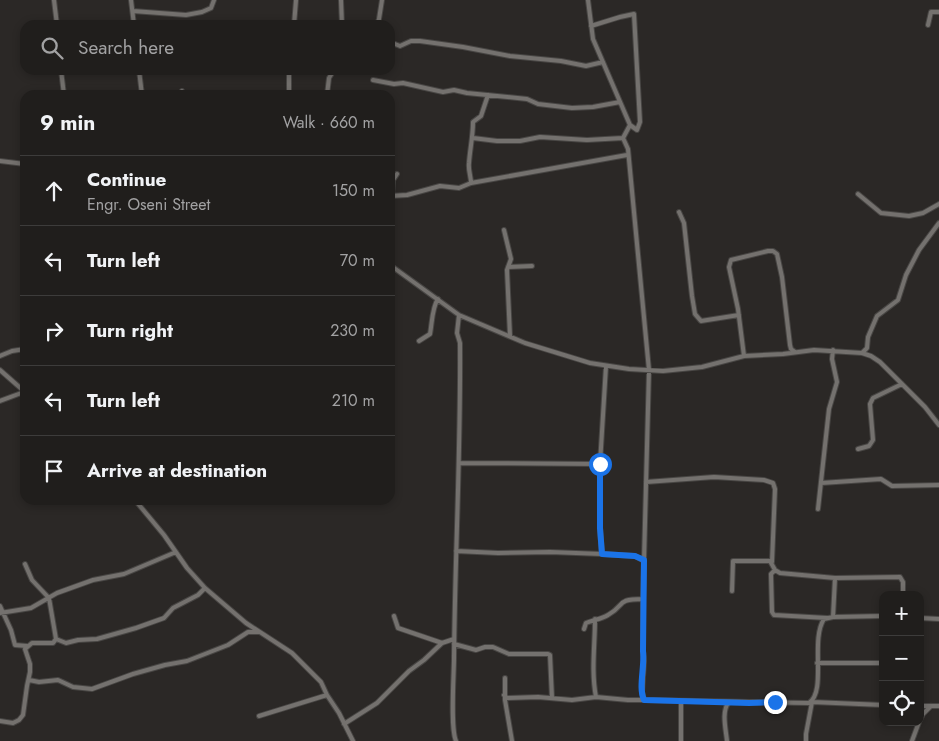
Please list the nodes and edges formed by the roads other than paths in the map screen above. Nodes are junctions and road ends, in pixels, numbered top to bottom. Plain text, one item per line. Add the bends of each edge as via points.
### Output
1 (54, 0) edge
2 (131, 0) edge
3 (214, 0) edge
4 (296, 0) edge
5 (341, 0) edge
6 (382, 0) edge
7 (588, 0) edge
8 (133, 11) junction
9 (939, 12) edge
10 (56, 20) edge
11 (134, 20) edge
12 (294, 20) edge
13 (343, 20) edge
14 (379, 20) edge
15 (928, 25) dead end
16 (591, 26) junction
17 (395, 44) edge
18 (603, 62) junction
19 (62, 75) edge
20 (140, 75) edge
21 (289, 75) edge
22 (331, 75) edge
23 (373, 80) dead end
24 (63, 90) edge
25 (141, 90) edge
26 (289, 90) edge
27 (328, 90) edge
28 (488, 95) junction
29 (620, 102) junction
30 (630, 124) junction
31 (473, 138) junction
32 (623, 138) junction
33 (627, 155) junction
34 (0, 161) edge
35 (20, 163) edge
36 (397, 174) dead end
37 (395, 177) edge
38 (471, 183) junction
39 (858, 194) dead end
40 (395, 196) edge
41 (939, 204) edge
42 (679, 212) dead end
43 (939, 223) edge
44 (504, 230) dead end
45 (532, 266) dead end
46 (508, 267) junction
47 (395, 269) edge
48 (438, 299) junction
49 (459, 315) junction
50 (739, 315) junction
51 (510, 336) junction
52 (419, 341) dead end
53 (20, 350) edge
54 (833, 350) junction
55 (796, 352) junction
56 (862, 353) junction
57 (0, 356) edge
58 (744, 356) junction
59 (606, 366) junction
60 (0, 370) edge
61 (649, 370) junction
62 (902, 384) junction
63 (20, 388) edge
64 (20, 393) edge
65 (0, 400) edge
66 (939, 425) edge
67 (858, 449) dead end
68 (459, 463) junction
69 (600, 464) junction
70 (646, 482) junction
71 (821, 483) junction
72 (939, 485) edge
73 (139, 505) edge
74 (818, 509) dead end
75 (456, 551) junction
76 (176, 552) junction
77 (602, 554) junction
78 (644, 560) junction
79 (772, 562) junction
80 (25, 564) dead end
81 (775, 570) junction
82 (835, 578) junction
83 (204, 588) junction
84 (732, 591) dead end
85 (903, 591) edge
86 (49, 598) junction
87 (642, 599) junction
88 (0, 606) edge
89 (1, 613) edge
90 (394, 616) dead end
91 (879, 616) edge
92 (833, 617) junction
93 (827, 618) junction
94 (924, 618) edge
95 (595, 619) junction
96 (939, 619) edge
97 (584, 629) dead end
98 (258, 632) junction
99 (56, 639) junction
100 (454, 642) junction
101 (442, 643) junction
102 (27, 646) junction
103 (817, 663) junction
104 (879, 663) edge
105 (505, 678) dead end
106 (29, 680) junction
107 (327, 695) junction
108 (504, 695) junction
109 (596, 696) junction
110 (552, 698) junction
111 (644, 700) junction
112 (681, 702) junction
113 (729, 702) junction
114 (812, 702) junction
115 (879, 705) edge
116 (924, 706) edge
117 (931, 706) junction
118 (939, 706) edge
119 (259, 716) dead end
120 (924, 716) edge
121 (0, 721) edge
122 (344, 724) junction
123 (918, 726) edge
124 (353, 741) edge
125 (456, 741) edge
126 (511, 741) edge
127 (517, 741) edge
128 (682, 741) edge
129 (727, 741) edge
130 (806, 741) edge
131 (912, 741) edge

1 - 10 street
2 - 8 street
3 - 8 street via 211,8 193,14
4 - 12 street
5 - 13 street
6 - 14 street
7 - 16 street
8 - 11 street
9 - 15 street via 931,12
16 - 18 street via 593,40
16 - 30 street via 634,14 640,122 637,130
17 - 18 street via 431,42 586,66
18 - 29 street
19 - 24 street
20 - 25 street
21 - 26 street
22 - 27 street
23 - 28 street via 442,92 454,90
28 - 29 street via 572,108
28 - 31 street via 481,116 473,122
29 - 30 street
30 - 32 street
31 - 32 street via 496,141 540,137
31 - 38 street via 469,163
32 - 33 street
33 - 38 street
33 - 61 street
34 - 35 street
36 - 37 street
38 - 40 street via 459,188 440,186
39 - 41 street via 881,213 909,216
42 - 50 street via 684,223 695,314 701,321
43 - 56 street via 919,250 898,300 877,316 867,348
44 - 46 street via 512,259
45 - 46 street
46 - 51 street
47 - 48 street
48 - 49 street
48 - 52 street via 430,334
49 - 51 street
49 - 68 street
50 - 55 street via 729,266 731,260 776,252 790,345
50 - 58 street
51 - 59 street via 571,358
53 - 57 street
54 - 55 street
54 - 56 street
54 - 71 street via 837,382 829,409
55 - 58 street
56 - 62 street via 880,362
58 - 61 street via 702,366
59 - 61 street
59 - 69 street
60 - 63 street
61 - 70 street
62 - 66 street
62 - 67 street via 873,398 870,404 873,440 869,446
64 - 65 street
68 - 69 street
68 - 75 street
69 - 77 street
70 - 78 street
70 - 79 street via 714,477 773,483
71 - 72 street via 881,479 892,486
71 - 74 street
73 - 76 street
75 - 77 street
75 - 100 street
76 - 83 street
76 - 86 street via 124,574 93,580
77 - 78 street via 635,556
78 - 87 street
79 - 81 street
79 - 84 street via 734,561
80 - 86 street via 32,580
81 - 82 street via 780,574
81 - 93 street via 771,574 774,614
82 - 85 street via 900,577
82 - 92 street
83 - 98 street
83 - 99 street via 173,608 164,618 136,628 97,639 66,643
86 - 89 street via 31,608
86 - 99 street
87 - 95 street via 627,599 607,616
87 - 111 street
88 - 89 street
89 - 102 street via 15,645
90 - 101 street via 398,628
91 - 92 street
92 - 93 street
93 - 103 street via 822,622 819,633
94 - 96 street
95 - 97 street via 586,623
95 - 109 street
98 - 106 street via 248,632 228,645 180,663 92,689 73,687 58,680
98 - 107 street via 300,660 321,682
99 - 102 street via 53,643
100 - 101 street
100 - 110 street via 476,650 493,647 509,654 550,655
100 - 125 street
101 - 122 street via 377,702
102 - 106 street
103 - 104 street
103 - 114 street via 818,682
105 - 108 street
106 - 121 street via 21,718 13,723
107 - 119 street
107 - 122 street via 340,712
108 - 110 street via 507,698
108 - 126 street
109 - 110 street via 572,700
109 - 111 street
111 - 112 street
112 - 113 street
112 - 128 street
113 - 114 street
113 - 129 street via 725,712
114 - 115 street
114 - 130 street
116 - 117 street
117 - 118 street
117 - 120 street
122 - 124 street
123 - 131 street
126 - 127 street

